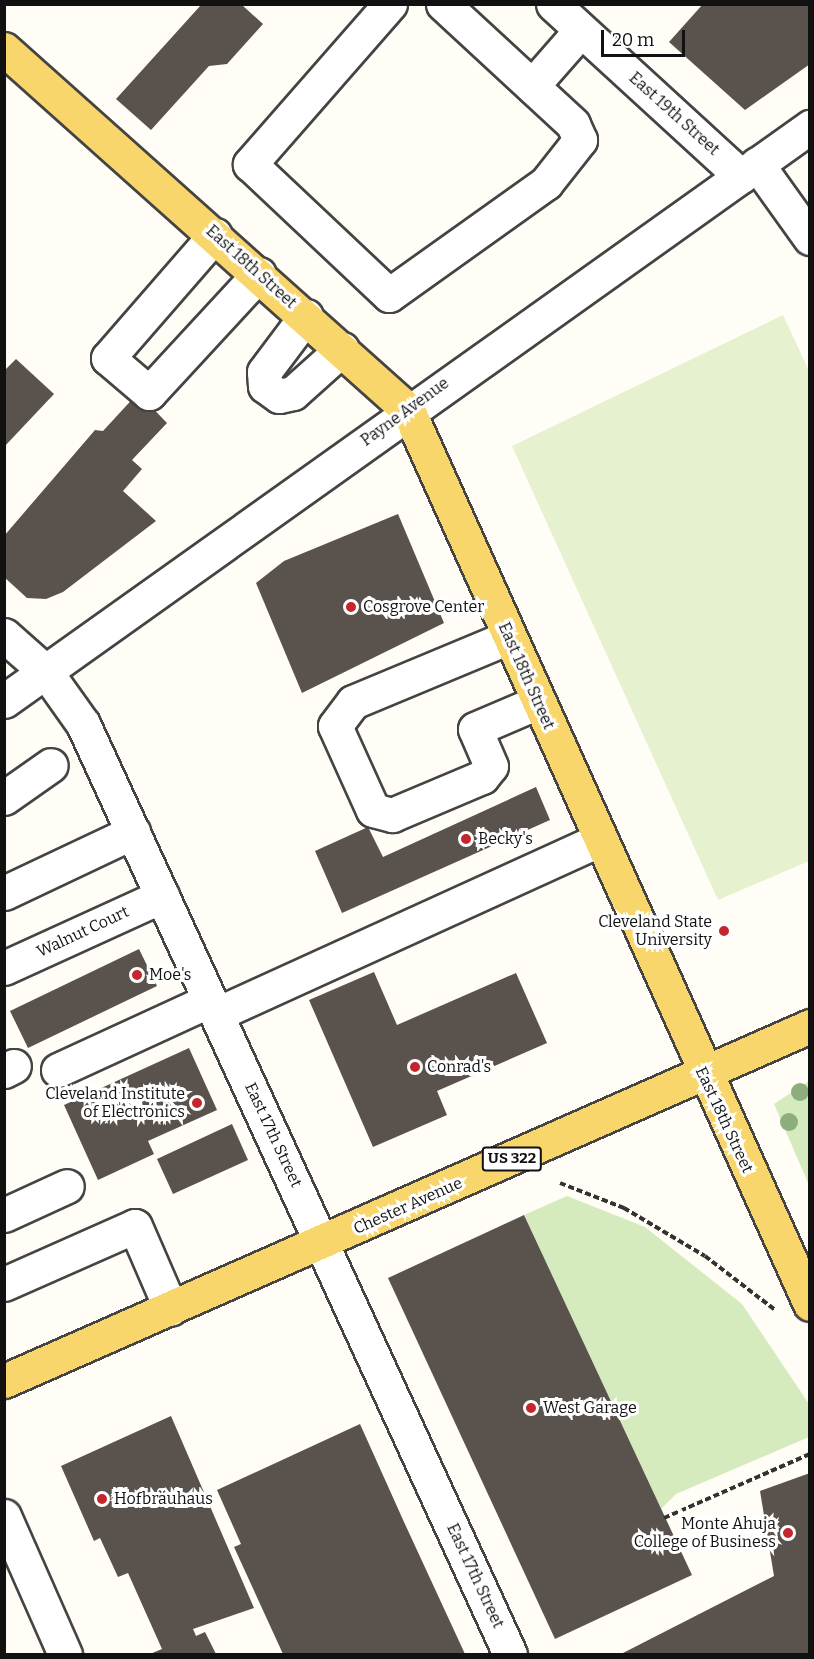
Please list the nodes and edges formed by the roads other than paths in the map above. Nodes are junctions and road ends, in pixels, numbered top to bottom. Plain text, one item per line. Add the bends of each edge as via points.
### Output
1 (390, 4) edge
2 (443, 4) edge
3 (574, 15) edge
4 (4, 49) edge
5 (532, 86) junction
6 (810, 128) edge
7 (749, 170) junction
8 (215, 235) junction
9 (810, 238) edge
10 (259, 274) junction
11 (306, 316) junction
12 (342, 349) junction
13 (408, 410) junction
14 (4, 634) edge
15 (509, 637) junction
16 (46, 672) junction
17 (4, 701) edge
18 (537, 702) junction
19 (51, 765) dead end
20 (4, 798) edge
21 (133, 832) junction
22 (599, 840) junction
23 (4, 893) edge
24 (162, 896) junction
25 (4, 968) edge
26 (214, 1007) junction
27 (810, 1026) edge
28 (58, 1070) dead end
29 (702, 1073) junction
30 (67, 1186) dead end
31 (4, 1215) edge
32 (322, 1244) junction
33 (4, 1284) edge
34 (810, 1304) edge
35 (171, 1309) junction
36 (4, 1381) edge
37 (4, 1516) edge
38 (65, 1654) edge
39 (510, 1654) edge

1 - 5 street via 250,164 389,295 546,183 576,151 579,132
2 - 5 street
3 - 5 street
3 - 7 street, East 19th Street
4 - 8 main road, East 18th Street
6 - 7 street, Payne Avenue
7 - 9 street, East 19th Street
7 - 13 street, Payne Avenue
8 - 10 main road, East 18th Street
8 - 10 street via 108,358 149,393
10 - 11 main road, East 18th Street
11 - 12 main road, East 18th Street
11 - 12 street via 264,372 265,386 279,396 293,393
12 - 13 main road, East 18th Street
13 - 15 main road, East 18th Street
13 - 16 street, Payne Avenue
14 - 16 street, East 17th Street
15 - 18 main road, East 18th Street
15 - 18 street via 353,702 335,726 373,810 392,815 482,777 491,766 475,729
16 - 17 street, Payne Avenue
16 - 21 street, East 17th Street via 83,724
18 - 22 main road, East 18th Street
19 - 20 street
21 - 23 street
21 - 24 street, East 17th Street
22 - 26 street
22 - 29 main road, East 18th Street
24 - 25 street, Walnut Court
24 - 26 street, East 17th Street
26 - 28 street
26 - 32 street, East 17th Street
27 - 29 main road, Chester Avenue / US 322
29 - 32 main road, Chester Avenue / US 322
29 - 34 main road, East 18th Street
30 - 31 street
32 - 35 main road, Chester Avenue / US 322
32 - 39 street, East 17th Street
33 - 35 street via 135,1226
35 - 36 main road, Chester Avenue / US 322
37 - 38 street

